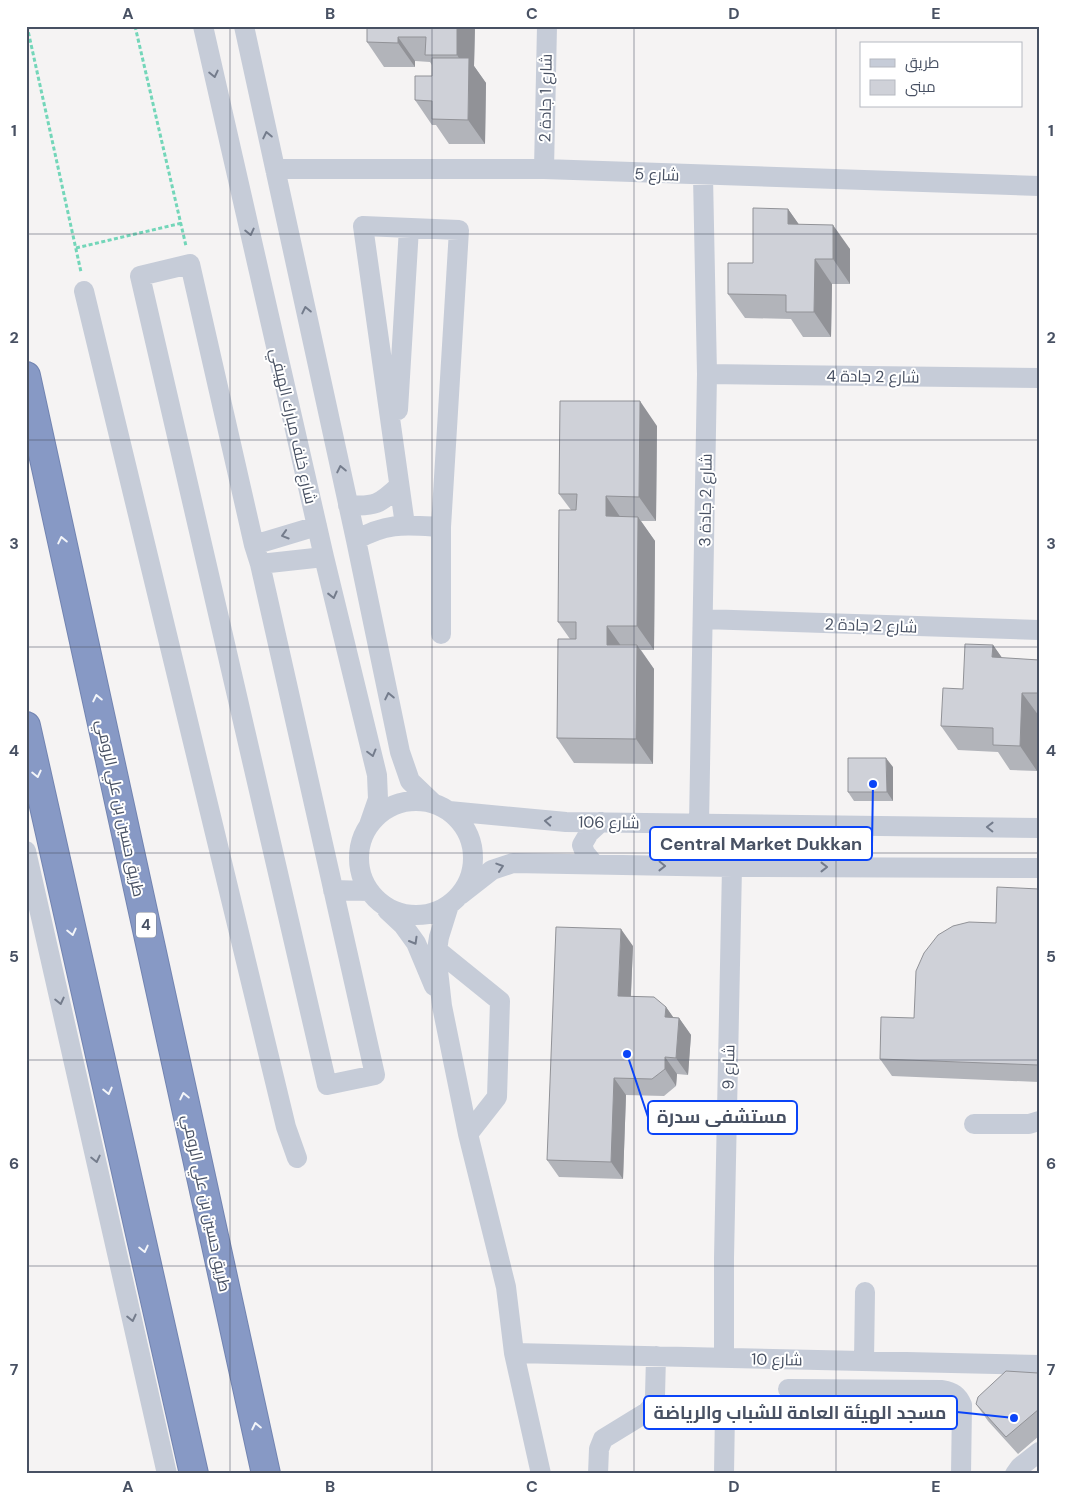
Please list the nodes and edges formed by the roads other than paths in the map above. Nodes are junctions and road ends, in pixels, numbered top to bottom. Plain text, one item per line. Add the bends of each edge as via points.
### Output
1 (203, 26) edge
2 (244, 26) edge
3 (547, 26) edge
4 (275, 169) junction
5 (544, 169) junction
6 (703, 176) junction
7 (1039, 186) edge
8 (409, 228) junction
9 (84, 291) road end
10 (707, 374) junction
11 (26, 376) edge
12 (1039, 378) edge
13 (395, 455) junction
14 (399, 486) junction
15 (348, 505) junction
16 (405, 525) junction
17 (317, 526) junction
18 (441, 527) junction
19 (356, 540) junction
20 (257, 554) junction
21 (324, 557) junction
22 (703, 619) junction
23 (1039, 630) edge
24 (441, 634) dead end
25 (26, 726) edge
26 (441, 807) junction
27 (601, 822) junction
28 (699, 824) junction
29 (369, 825) junction
30 (1039, 828) edge
31 (26, 851) edge
32 (359, 852) junction
33 (594, 864) junction
34 (732, 867) junction
35 (1039, 868) edge
36 (328, 870) junction
37 (333, 890) junction
38 (375, 898) junction
39 (455, 900) junction
40 (437, 950) junction
41 (442, 1006) junction
42 (1039, 1121) edge
43 (974, 1124) dead end
44 (468, 1134) junction
45 (297, 1158) dead end
46 (865, 1292) dead end
47 (514, 1352) junction
48 (656, 1356) junction
49 (724, 1357) junction
50 (864, 1360) junction
51 (1039, 1365) edge
52 (788, 1389) dead end
53 (725, 1411) dead end
54 (1039, 1452) edge
55 (167, 1474) edge
56 (194, 1474) edge
57 (266, 1474) edge
58 (541, 1474) edge
59 (598, 1474) edge
60 (724, 1474) edge
61 (960, 1474) edge
62 (1015, 1474) edge

1 -> 17 street, شارع خلف مبارك الهيفي
4 -> 2 street
3 - 5 street, شارع 1 جادة 2
4 - 5 street, شارع 5
15 -> 4 street
5 - 6 street, شارع 5
6 - 7 street, شارع 5
6 - 10 street, شارع 2 جادة 3
8 - 13 street
8 - 13 street via 363,226
8 - 18 street via 459,230
9 - 45 street via 286,1127
10 - 12 street, شارع 2 جادة 4
10 - 22 street, شارع 2 جادة 3
57 -> 11 highway, طريق حسين بن علي الرومي / 4
13 - 14 street
14 - 15 street via 381,502 366,506
14 - 16 street
15 - 19 street
16 - 18 street
16 - 19 street via 387,526
17 -> 20 street
17 - 21 street, شارع خلف مبارك الهيفي
18 - 24 street
26 -> 19 street via 410,781 400,752
20 - 21 street
20 - 36 street
20 - 37 street via 190,264 140,276 326,1085 375,1075
21 -> 29 street, شارع خلف مبارك الهيفي via 378,774 378,798
22 - 23 street, شارع 2 جادة 2
22 - 28 street, شارع 2 جادة 3
25 -> 56 highway
27 -> 26 street, شارع 106 via 554,821
26 - 29 street via 415,801 398,804 382,812
26 - 39 street via 462,824 470,841 473,860 470,878
27 - 28 street, شارع 106
27 - 33 street via 588,833 582,845
30 -> 28 street, شارع 106
29 - 32 street
31 -> 55 street
32 - 36 street
32 - 38 street via 360,872
33 -> 34 street
39 -> 33 street via 492,870 513,863
34 -> 35 street
34 - 49 street, شارع 9
36 - 37 street
37 - 38 street
38 - 39 street via 398,913 416,916 433,913
38 -> 41 street via 403,925 416,943
39 - 40 street via 439,937
40 - 41 street
40 - 44 street via 500,1002 497,1097
41 - 44 street
42 - 43 street via 1029,1124
44 - 47 street via 506,1287
46 - 50 street
47 - 48 street, شارع 10
47 - 58 street
48 - 49 street, شارع 10
48 - 59 street via 653,1405 603,1439 598,1449
49 - 50 street, شارع 10
50 - 51 street, شارع 10
52 - 61 street via 952,1392 962,1405
53 - 60 street
54 - 62 street

